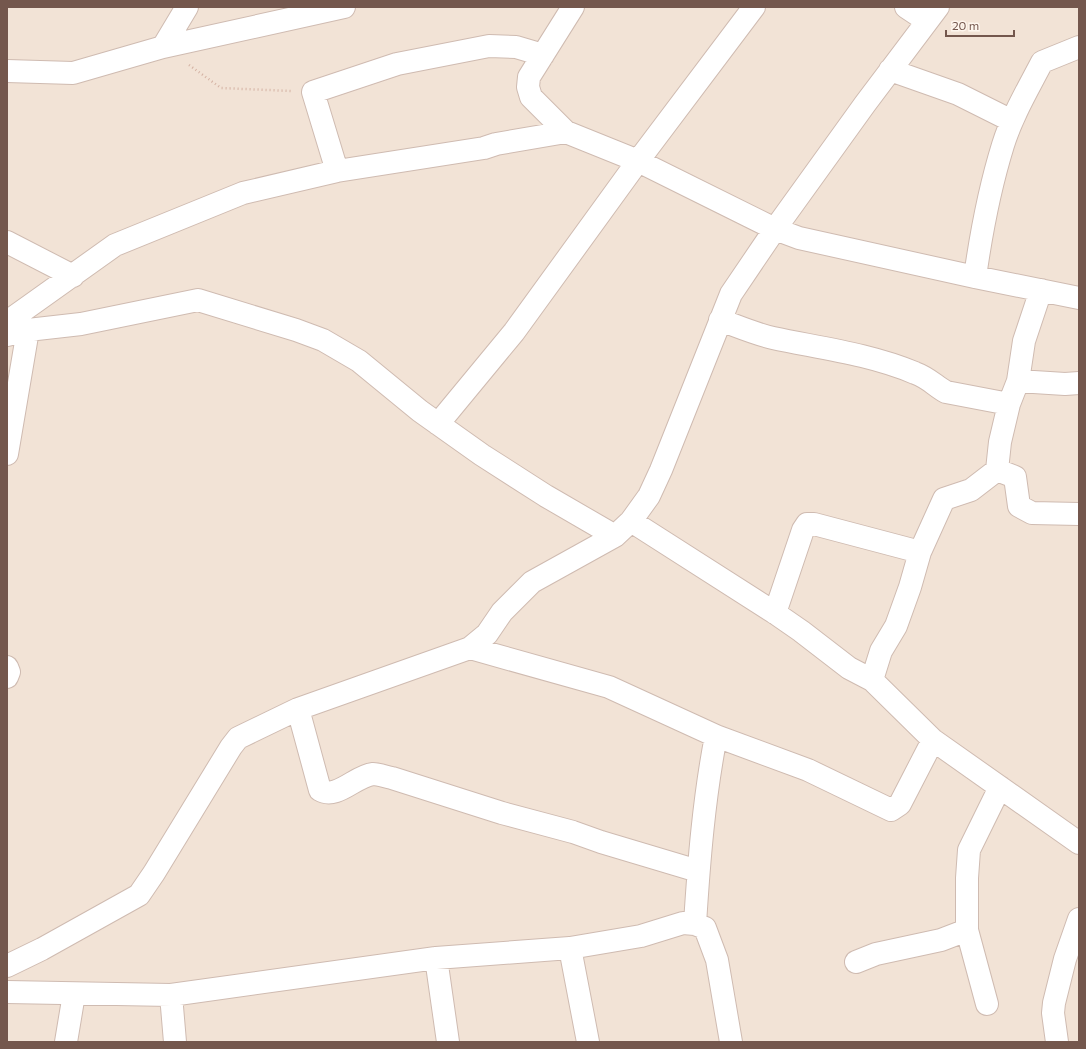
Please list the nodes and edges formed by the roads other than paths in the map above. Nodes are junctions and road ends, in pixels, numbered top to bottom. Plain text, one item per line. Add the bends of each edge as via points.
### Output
1 (187, 7) edge
2 (344, 7) edge
3 (754, 7) edge
4 (906, 7) edge
5 (572, 8) edge
6 (932, 14) edge
7 (163, 47) junction
8 (1079, 47) edge
9 (543, 55) junction
10 (890, 70) junction
11 (7, 71) edge
12 (1012, 121) junction
13 (566, 132) junction
14 (638, 161) junction
15 (337, 171) junction
16 (775, 229) junction
17 (7, 242) edge
18 (73, 276) junction
19 (975, 277) junction
20 (1041, 290) junction
21 (1079, 298) edge
22 (720, 320) junction
23 (7, 322) edge
24 (28, 330) junction
25 (7, 335) edge
26 (1018, 381) junction
27 (1079, 384) edge
28 (1009, 404) junction
29 (438, 424) junction
30 (7, 454) edge
31 (997, 470) junction
32 (1079, 514) edge
33 (630, 521) junction
34 (615, 536) junction
35 (920, 552) junction
36 (775, 613) junction
37 (470, 648) junction
38 (7, 667) edge
39 (7, 677) edge
40 (872, 680) junction
41 (298, 709) junction
42 (716, 736) junction
43 (933, 740) junction
44 (1000, 787) junction
45 (1079, 844) edge
46 (698, 871) junction
47 (1079, 919) edge
48 (695, 924) junction
49 (967, 930) junction
50 (570, 948) junction
51 (436, 958) junction
52 (856, 962) dead end
53 (7, 966) edge
54 (7, 992) edge
55 (74, 994) junction
56 (171, 995) junction
57 (987, 1004) dead end
58 (66, 1042) edge
59 (175, 1042) edge
60 (448, 1042) edge
61 (588, 1042) edge
62 (731, 1042) edge
63 (1056, 1042) edge

1 - 7 street
2 - 7 street
3 - 14 street
4 - 6 street
5 - 9 street
6 - 10 street
7 - 11 street via 74,73
8 - 12 street via 1042,62
9 - 13 street via 529,77 531,98
9 - 15 street via 516,46 489,46 397,64 313,92
10 - 12 street via 958,94
10 - 16 street
12 - 19 street via 1003,146 980,240
13 - 14 street
13 - 15 street via 484,148
14 - 16 street
14 - 29 street via 514,332
15 - 18 street via 243,193 151,229 115,245
16 - 19 street via 799,238
16 - 22 street via 731,294
17 - 18 street
18 - 23 street
19 - 20 street
20 - 21 street
20 - 26 street via 1024,341
22 - 28 street via 772,338 845,352 915,372 934,381 937,387 946,392
22 - 33 street via 661,470 649,496
24 - 25 street
24 - 29 street via 81,324 198,300 323,340 359,362
24 - 30 street
26 - 27 street
26 - 28 street
28 - 31 street via 1000,442
29 - 34 street via 546,496
31 - 32 street via 1015,477 1019,506 1032,513
31 - 35 street via 971,490 944,499
33 - 34 street
33 - 36 street
34 - 37 street via 532,582 502,612 486,634
35 - 36 street via 808,524 803,530
35 - 40 street via 896,626 881,651
36 - 40 street via 849,668
37 - 41 street
37 - 42 street via 609,687
38 - 39 street
40 - 43 street
41 - 46 street via 320,790 325,793 332,793 373,774
41 - 53 street via 234,742 139,895
42 - 43 street via 808,770 891,810 900,804
42 - 46 street via 706,785
43 - 44 street
44 - 45 street
44 - 49 street via 969,850
46 - 48 street
47 - 63 street via 1065,959 1054,1003
48 - 50 street via 683,923 641,936
48 - 62 street via 704,928 717,960
49 - 52 street via 941,940 876,954
49 - 57 street
50 - 51 street
50 - 61 street
51 - 56 street
51 - 60 street
54 - 55 street
55 - 56 street
55 - 58 street
56 - 59 street

